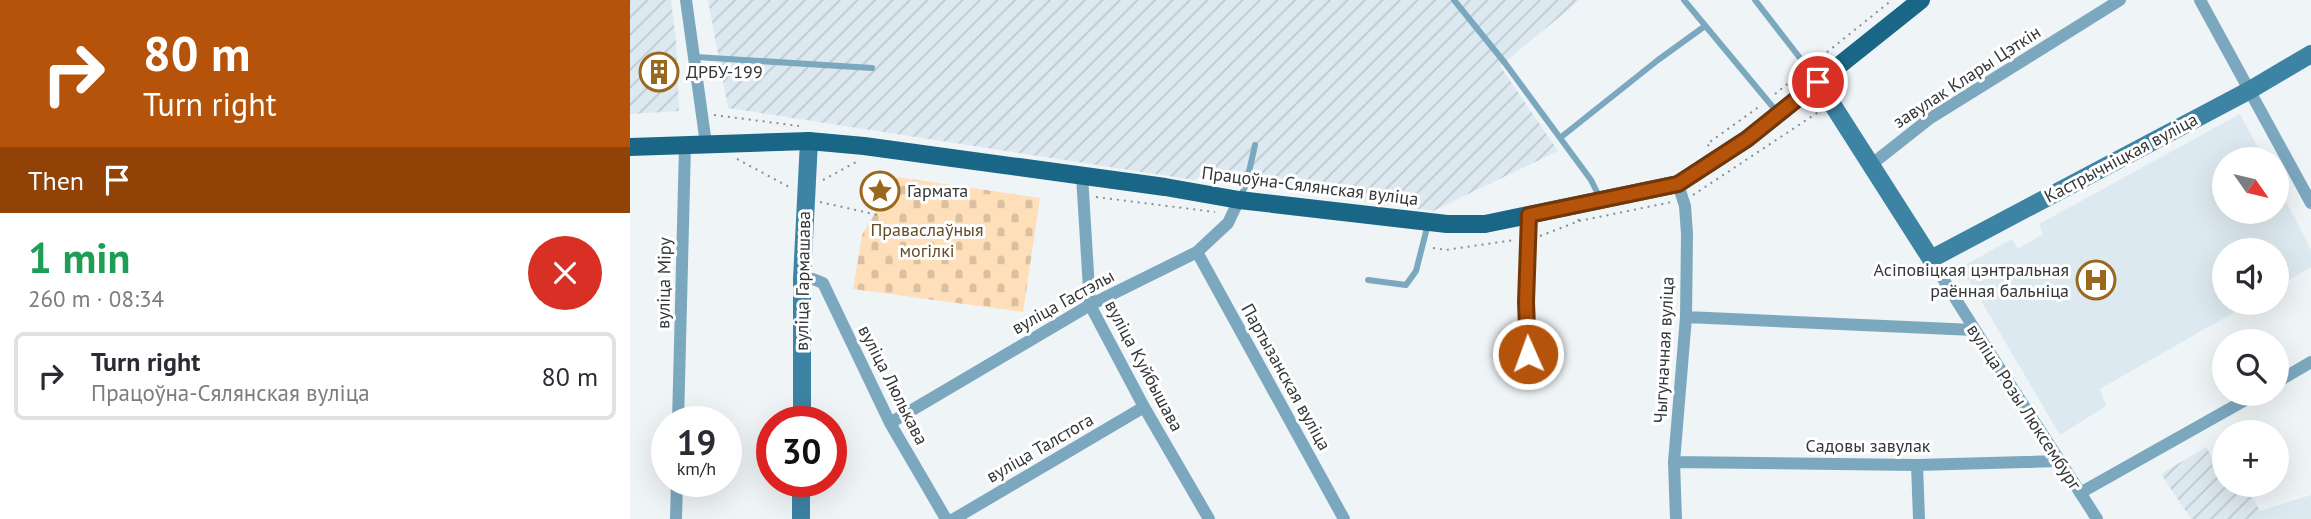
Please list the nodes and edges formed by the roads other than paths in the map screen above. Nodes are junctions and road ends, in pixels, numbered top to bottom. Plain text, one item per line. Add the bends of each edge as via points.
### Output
1 (687, 0) edge
2 (1454, 0) edge
3 (1684, 0) edge
4 (1755, 0) edge
5 (1921, 0) edge
6 (2120, 0) edge
7 (2200, 0) edge
8 (1705, 26) junction
9 (2311, 54) edge
10 (696, 57) junction
11 (872, 68) dead end
12 (1813, 75) junction
13 (2250, 90) junction
14 (1773, 107) junction
15 (1560, 138) junction
16 (809, 141) junction
17 (706, 144) junction
18 (1255, 145) dead end
19 (685, 146) junction
20 (630, 147) edge
21 (1872, 164) junction
22 (1082, 176) junction
23 (1678, 184) junction
24 (1602, 200) junction
25 (2311, 203) edge
26 (1236, 207) junction
27 (1529, 215) junction
28 (1428, 222) junction
29 (1197, 252) junction
30 (1931, 259) junction
31 (802, 279) junction
32 (1368, 280) dead end
33 (1090, 305) junction
34 (1686, 317) junction
35 (1974, 330) junction
36 (1528, 354) dead end
37 (2311, 362) edge
38 (2289, 375) edge
39 (678, 406) edge
40 (802, 406) edge
41 (2235, 406) edge
42 (1144, 407) junction
43 (890, 423) junction
44 (2061, 461) junction
45 (1674, 462) junction
46 (1917, 465) junction
47 (2080, 493) junction
48 (677, 497) edge
49 (801, 497) edge
50 (1208, 516) edge
51 (676, 519) edge
52 (801, 519) edge
53 (946, 519) edge
54 (954, 519) edge
55 (1194, 519) edge
56 (1343, 519) edge
57 (1676, 519) edge
58 (1919, 519) edge
59 (2097, 519) edge

1 - 10 street
2 - 15 lane
3 - 8 lane
4 - 12 lane
5 - 12 main road, Працоўна-Сялянская вуліца
6 - 21 street, завулак Клары Цэткін via 1929,119
7 - 13 street
8 - 14 lane
8 - 15 lane
9 - 13 street, Кастрычніцкая вуліца
10 - 11 lane
10 - 17 street
12 - 14 main road, Працоўна-Сялянская вуліца
12 - 21 street, вуліца Розы Люксембург
13 - 25 street
13 - 30 street, Кастрычніцкая вуліца
14 - 23 main road, Працоўна-Сялянская вуліца via 1747,139
15 - 24 lane
16 - 17 main road, Працоўна-Сялянская вуліца
16 - 22 main road, Працоўна-Сялянская вуліца
16 - 31 street, вуліца Гармашава
17 - 19 main road, Працоўна-Сялянская вуліца
18 - 26 lane
19 - 20 main road, Працоўна-Сялянская вуліца
19 - 39 street, вуліца Міру
21 - 30 street, вуліца Розы Люксембург
22 - 26 main road, Працоўна-Сялянская вуліца via 1165,187
22 - 33 street, вуліца Куйбышава
23 - 24 main road, Працоўна-Сялянская вуліца
23 - 34 street, Чыгуначная вуліца via 1685,206
24 - 27 main road, Працоўна-Сялянская вуліца
26 - 28 main road, Працоўна-Сялянская вуліца
26 - 29 street, вуліца Гастэлы via 1228,223
27 - 28 main road, Працоўна-Сялянская вуліца via 1485,224
27 - 36 street
28 - 32 lane via 1416,271 1406,285
29 - 33 street, вуліца Гастэлы
29 - 56 street, Партызанская вуліца
30 - 35 street, вуліца Розы Люксембург
31 - 40 street, вуліца Гармашава
31 - 43 street, вуліца Люлькава via 823,283
33 - 42 street, вуліца Куйбышава
33 - 43 street, вуліца Гастэлы
34 - 35 street
34 - 45 street, Чыгуначная вуліца
35 - 44 street, вуліца Розы Люксембург
37 - 38 street
41 - 47 street
42 - 50 street, вуліца Куйбышава
42 - 54 street, вуліца Талстога
43 - 53 street, вуліца Люлькава
44 - 46 street, Садовы завулак
44 - 47 street, вуліца Розы Люксембург
45 - 46 street, Садовы завулак
45 - 57 street, Чыгуначная вуліца
46 - 58 street
47 - 59 street, вуліца Розы Люксембург
48 - 51 street
49 - 52 street
50 - 55 street

